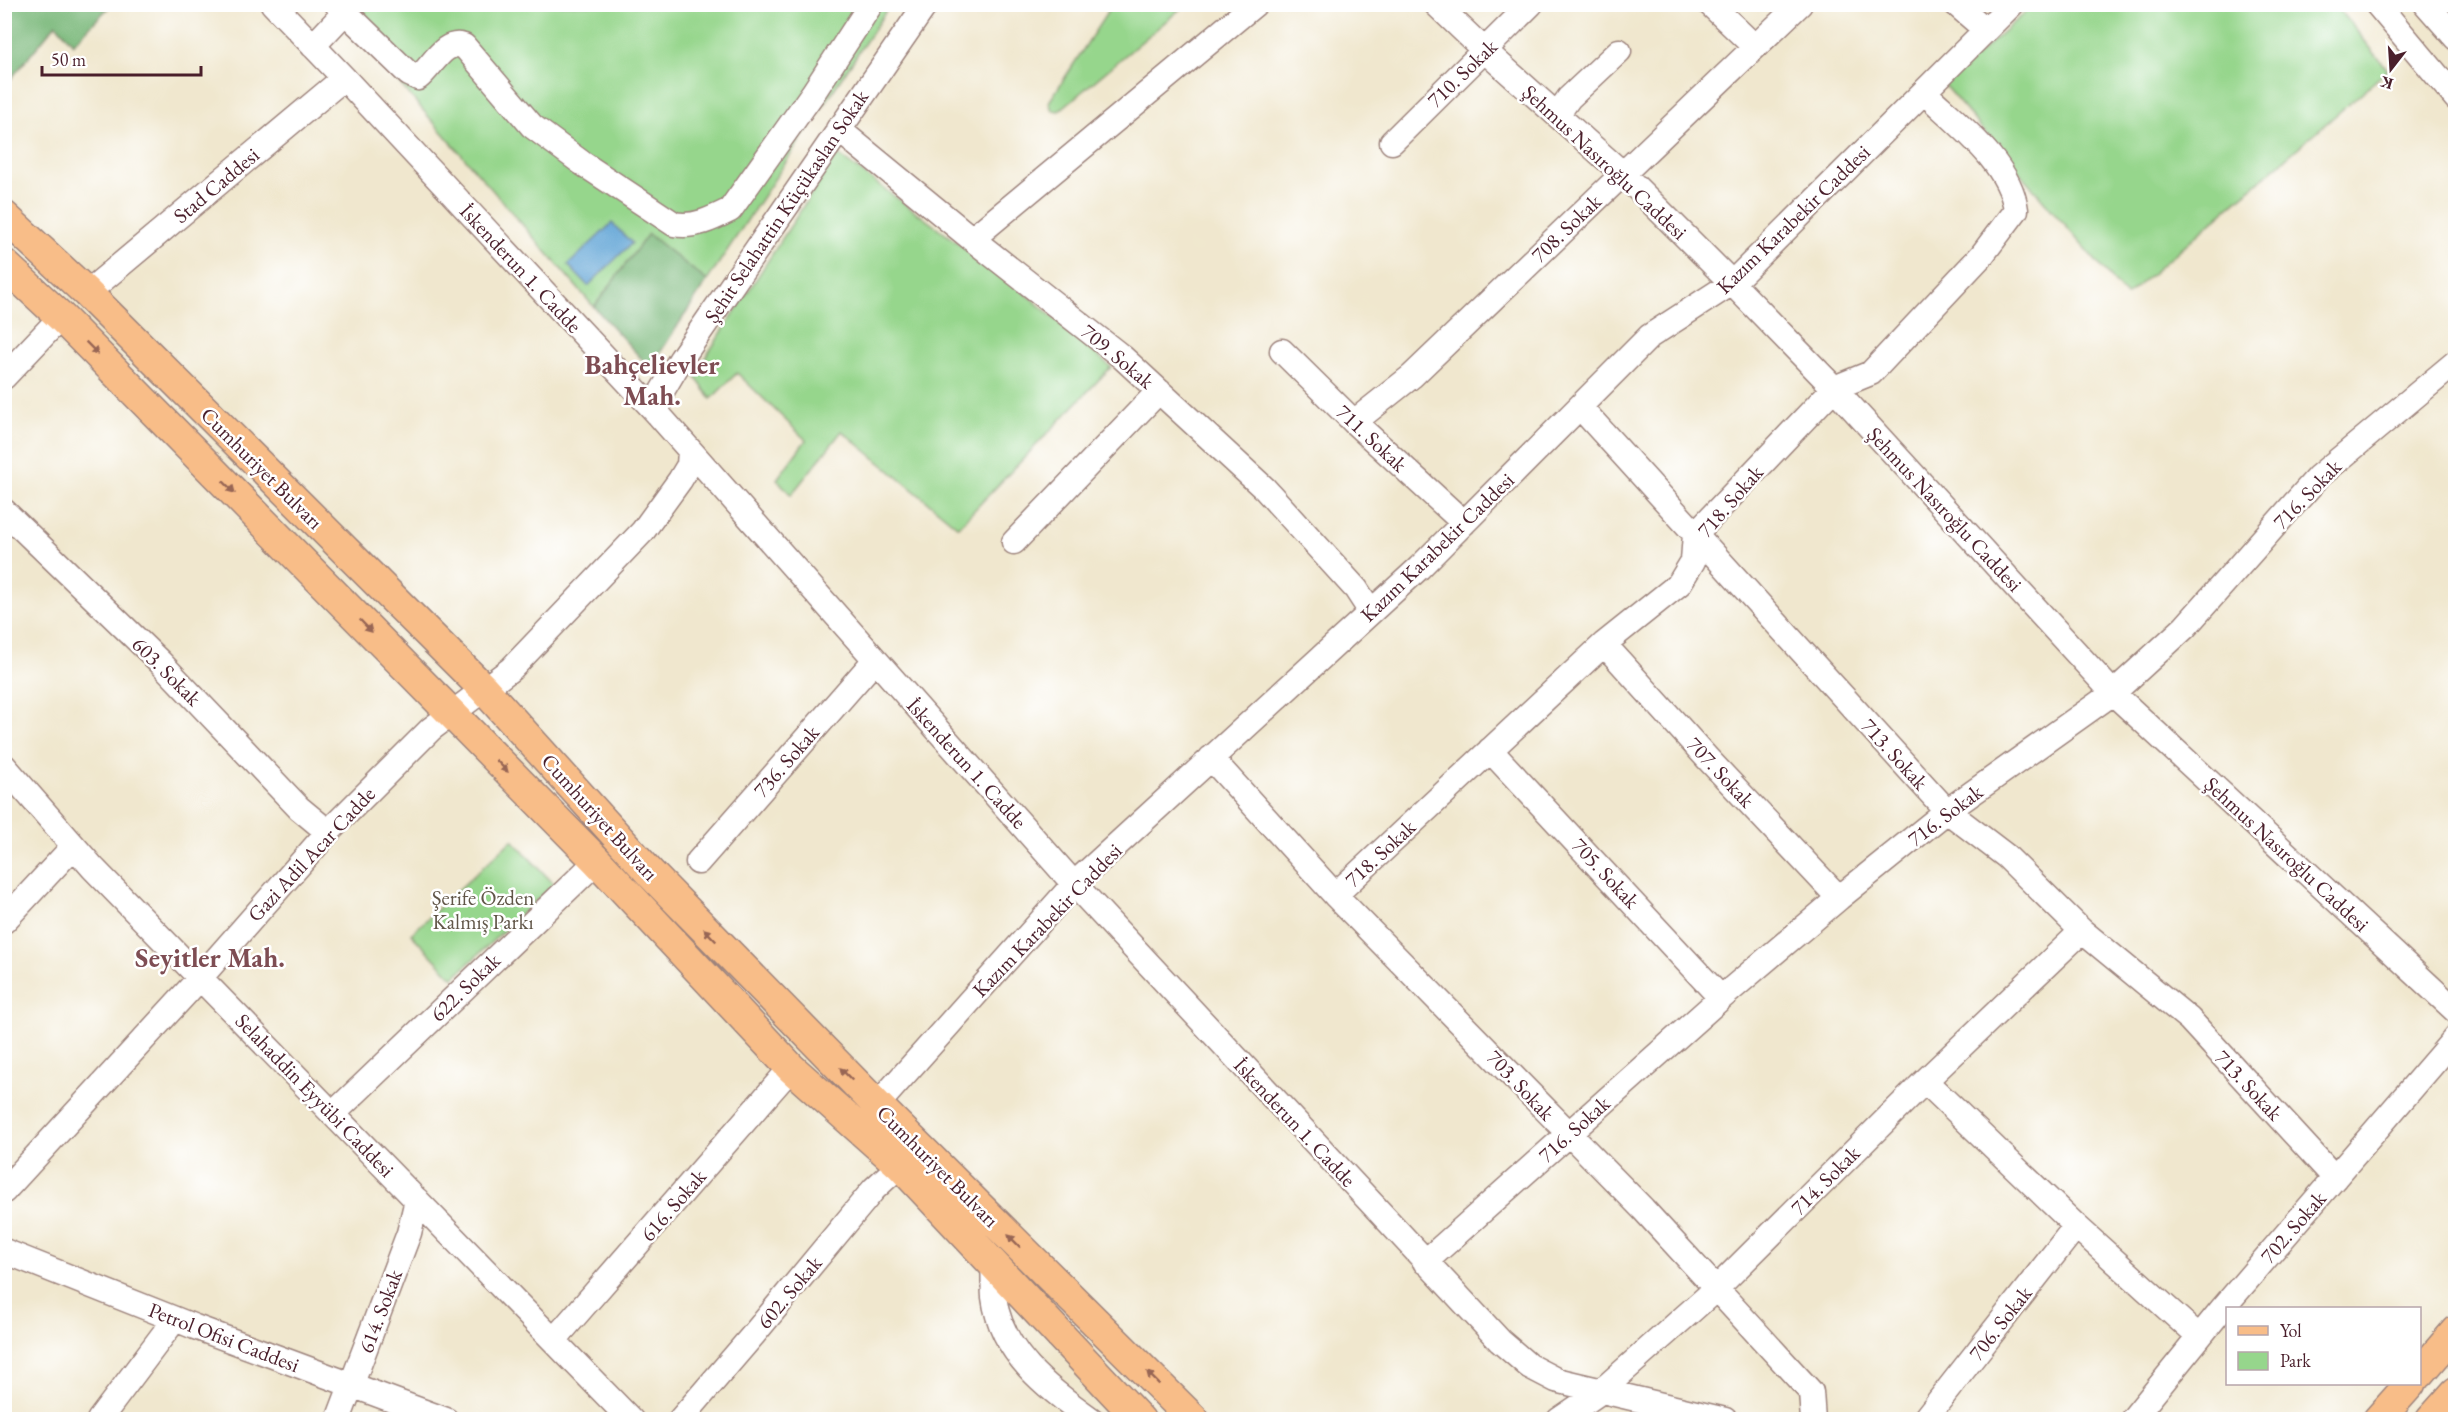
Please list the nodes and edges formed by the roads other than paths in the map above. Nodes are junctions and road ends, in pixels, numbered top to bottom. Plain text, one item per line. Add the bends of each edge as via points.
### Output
1 (273, 4) edge
2 (871, 4) edge
3 (926, 4) edge
4 (1255, 4) edge
5 (1436, 4) edge
6 (1531, 4) edge
7 (1710, 4) edge
8 (1800, 4) edge
9 (1956, 4) edge
10 (2012, 4) edge
11 (2377, 4) edge
12 (2426, 4) edge
13 (341, 8) edge
14 (1986, 30) junction
15 (2456, 38) edge
16 (313, 46) junction
17 (1755, 47) junction
18 (1485, 51) junction
19 (1619, 51) dead end
20 (344, 78) junction
21 (1924, 92) junction
22 (2456, 98) edge
23 (1557, 115) junction
24 (838, 129) junction
25 (1392, 142) dead end
26 (1623, 174) junction
27 (4, 216) edge
28 (972, 239) junction
29 (4, 264) edge
30 (1732, 283) junction
31 (87, 293) junction
32 (61, 317) junction
33 (1282, 351) dead end
34 (2456, 362) edge
35 (4, 377) edge
36 (1834, 388) junction
37 (1159, 391) junction
38 (1580, 407) junction
39 (657, 413) junction
40 (1354, 422) junction
41 (690, 451) junction
42 (4, 511) edge
43 (1464, 523) junction
44 (1695, 534) junction
45 (1014, 542) dead end
46 (1371, 612) junction
47 (1604, 644) junction
48 (875, 660) junction
49 (483, 688) junction
50 (2113, 693) junction
51 (450, 713) junction
52 (1490, 750) junction
53 (1211, 758) junction
54 (4, 766) edge
55 (1947, 811) junction
56 (327, 832) junction
57 (73, 847) junction
58 (597, 861) junction
59 (698, 862) dead end
60 (1074, 884) junction
61 (1335, 895) junction
62 (1839, 898) junction
63 (4, 921) edge
64 (2082, 931) junction
65 (200, 978) junction
66 (1721, 998) junction
67 (2456, 1011) edge
68 (2456, 1036) edge
69 (791, 1068) junction
70 (1925, 1081) junction
71 (877, 1105) junction
72 (333, 1114) junction
73 (1568, 1134) junction
74 (900, 1165) junction
75 (2335, 1178) junction
76 (4, 1191) edge
77 (417, 1200) junction
78 (2076, 1226) junction
79 (4, 1251) edge
80 (1425, 1262) junction
81 (993, 1264) junction
82 (1716, 1289) junction
83 (176, 1319) junction
84 (2456, 1331) edge
85 (2199, 1337) junction
86 (554, 1340) junction
87 (2421, 1371) edge
88 (352, 1384) junction
89 (2408, 1385) edge
90 (1599, 1392) junction
91 (2456, 1392) edge
92 (99, 1419) edge
93 (338, 1419) edge
94 (446, 1419) edge
95 (631, 1419) edge
96 (680, 1419) edge
97 (1092, 1419) edge
98 (1140, 1419) edge
99 (1194, 1419) edge
100 (1559, 1419) edge
101 (1725, 1419) edge
102 (1813, 1419) edge
103 (1924, 1419) edge
104 (2132, 1419) edge
105 (2378, 1419) edge
106 (2431, 1419) edge

1 - 16 street, İskenderun 1. Cadde
2 - 13 street via 730,210 686,226 674,224 532,126 464,45 447,46 418,78 409,74
3 - 24 street, Şehit Selahattin Küçükaslan Sokak
4 - 28 street
5 - 18 street, Şehmus Nasıroğlu Caddesi
6 - 18 street, 710. Sokak
7 - 17 street
8 - 17 street, 708. Sokak
9 - 14 street
10 - 14 street, Kazım Karabekir Caddesi
11 - 22 street
12 - 15 street
13 - 16 street
14 - 21 street, Kazım Karabekir Caddesi
16 - 20 street, İskenderun 1. Cadde
17 - 26 street, 708. Sokak
18 - 23 street, Şehmus Nasıroğlu Caddesi
18 - 25 street, 710. Sokak
19 - 23 street via 1569,98
20 - 31 street, Stad Caddesi
20 - 39 street, İskenderun 1. Cadde
21 - 30 street, Kazım Karabekir Caddesi
21 - 36 street, 718. Sokak via 1993,159 2014,195 2016,210 1982,255 1871,373
23 - 26 street, Şehmus Nasıroğlu Caddesi
24 - 28 street, 709. Sokak
24 - 39 street, Şehit Selahattin Küçükaslan Sokak via 681,359 662,391
26 - 30 street, Şehmus Nasıroğlu Caddesi
26 - 40 street, 708. Sokak via 1412,376
27 - 31 main road, Cumhuriyet Bulvarı
28 - 37 street, 709. Sokak via 1122,357
29 - 32 main road, Cumhuriyet Bulvarı
30 - 36 street, Şehmus Nasıroğlu Caddesi
30 - 38 street, Kazım Karabekir Caddesi via 1650,336
31 - 49 main road, Cumhuriyet Bulvarı
32 - 35 street
32 -> 51 main road, Cumhuriyet Bulvarı
33 - 40 street, 711. Sokak
34 - 50 street, 716. Sokak via 2318,477 2184,627
36 - 44 street, 718. Sokak
36 - 50 street, Şehmus Nasıroğlu Caddesi
37 - 45 street
37 - 46 street, 709. Sokak via 1265,489 1356,589
38 - 43 street, Kazım Karabekir Caddesi
38 - 44 street, 713. Sokak
39 - 41 street, İskenderun 1. Cadde
40 - 43 street, 711. Sokak
41 - 48 street, İskenderun 1. Cadde
41 - 49 street via 689,465 643,531 511,669
42 - 56 street, 603. Sokak
43 - 46 street, Kazım Karabekir Caddesi
44 - 47 street, 718. Sokak via 1693,561 1679,584
44 - 55 street, 713. Sokak
46 - 53 street, Kazım Karabekir Caddesi
47 - 52 street, 718. Sokak
47 - 62 street, 707. Sokak
48 - 59 street, 736. Sokak
48 - 60 street, İskenderun 1. Cadde
49 - 51 street, Gazi Adil Acar Cadde
71 -> 49 main road, Cumhuriyet Bulvarı via 651,874
50 - 55 street, 716. Sokak
50 - 67 street, Şehmus Nasıroğlu Caddesi
51 - 56 street, Gazi Adil Acar Cadde
51 -> 58 main road, Cumhuriyet Bulvarı
52 - 61 street, 718. Sokak
52 - 66 street, 705. Sokak
53 - 60 street, Kazım Karabekir Caddesi
53 - 61 street, 703. Sokak
54 - 57 street, Selahaddin Eyyübi Caddesi
55 - 62 street, 716. Sokak
55 - 64 street, 713. Sokak via 2006,856
56 - 65 street, Gazi Adil Acar Cadde
57 - 63 street
57 - 65 street, Selahaddin Eyyübi Caddesi
58 - 69 main road, Cumhuriyet Bulvarı
58 - 72 street, 622. Sokak
60 - 71 street, Kazım Karabekir Caddesi
60 - 80 street, İskenderun 1. Cadde
61 - 73 street, 703. Sokak
62 - 66 street, 716. Sokak
64 - 70 street, 714. Sokak
64 - 75 street, 713. Sokak via 2189,1019
65 - 72 street, Selahaddin Eyyübi Caddesi
65 - 76 street, Gazi Adil Acar Cadde
66 - 73 street, 716. Sokak
68 - 75 street, 702. Sokak
69 - 74 main road, Cumhuriyet Bulvarı
69 - 86 street, 616. Sokak
70 - 78 street
70 - 82 street, 714. Sokak
99 -> 71 main road, Cumhuriyet Bulvarı
72 - 77 street, Selahaddin Eyyübi Caddesi
73 - 80 street, 716. Sokak
73 - 82 street, 703. Sokak
74 - 81 main road, Cumhuriyet Bulvarı
74 - 96 street, 602. Sokak via 874,1189
75 - 85 street, 702. Sokak
77 - 86 street, Selahaddin Eyyübi Caddesi
77 - 88 street, 614. Sokak via 409,1233
78 - 85 street
78 - 103 street, 706. Sokak
79 - 83 street, Petrol Ofisi Caddesi
80 - 90 street, İskenderun 1. Cadde via 1529,1366 1556,1380
81 - 97 street via 994,1298 1008,1340 1031,1372
81 - 98 main road, Cumhuriyet Bulvarı
82 - 90 street, 714. Sokak
82 - 102 street, 703. Sokak via 1811,1392
83 - 88 street, Petrol Ofisi Caddesi
83 - 92 street
84 - 87 main road
85 - 104 street, 702. Sokak
86 - 95 street, Selahaddin Eyyübi Caddesi
88 - 93 street, 614. Sokak
88 - 94 street, Petrol Ofisi Caddesi
89 - 105 main road
90 - 100 street, 714. Sokak
90 - 101 street, İskenderun 1. Cadde
91 - 106 main road

